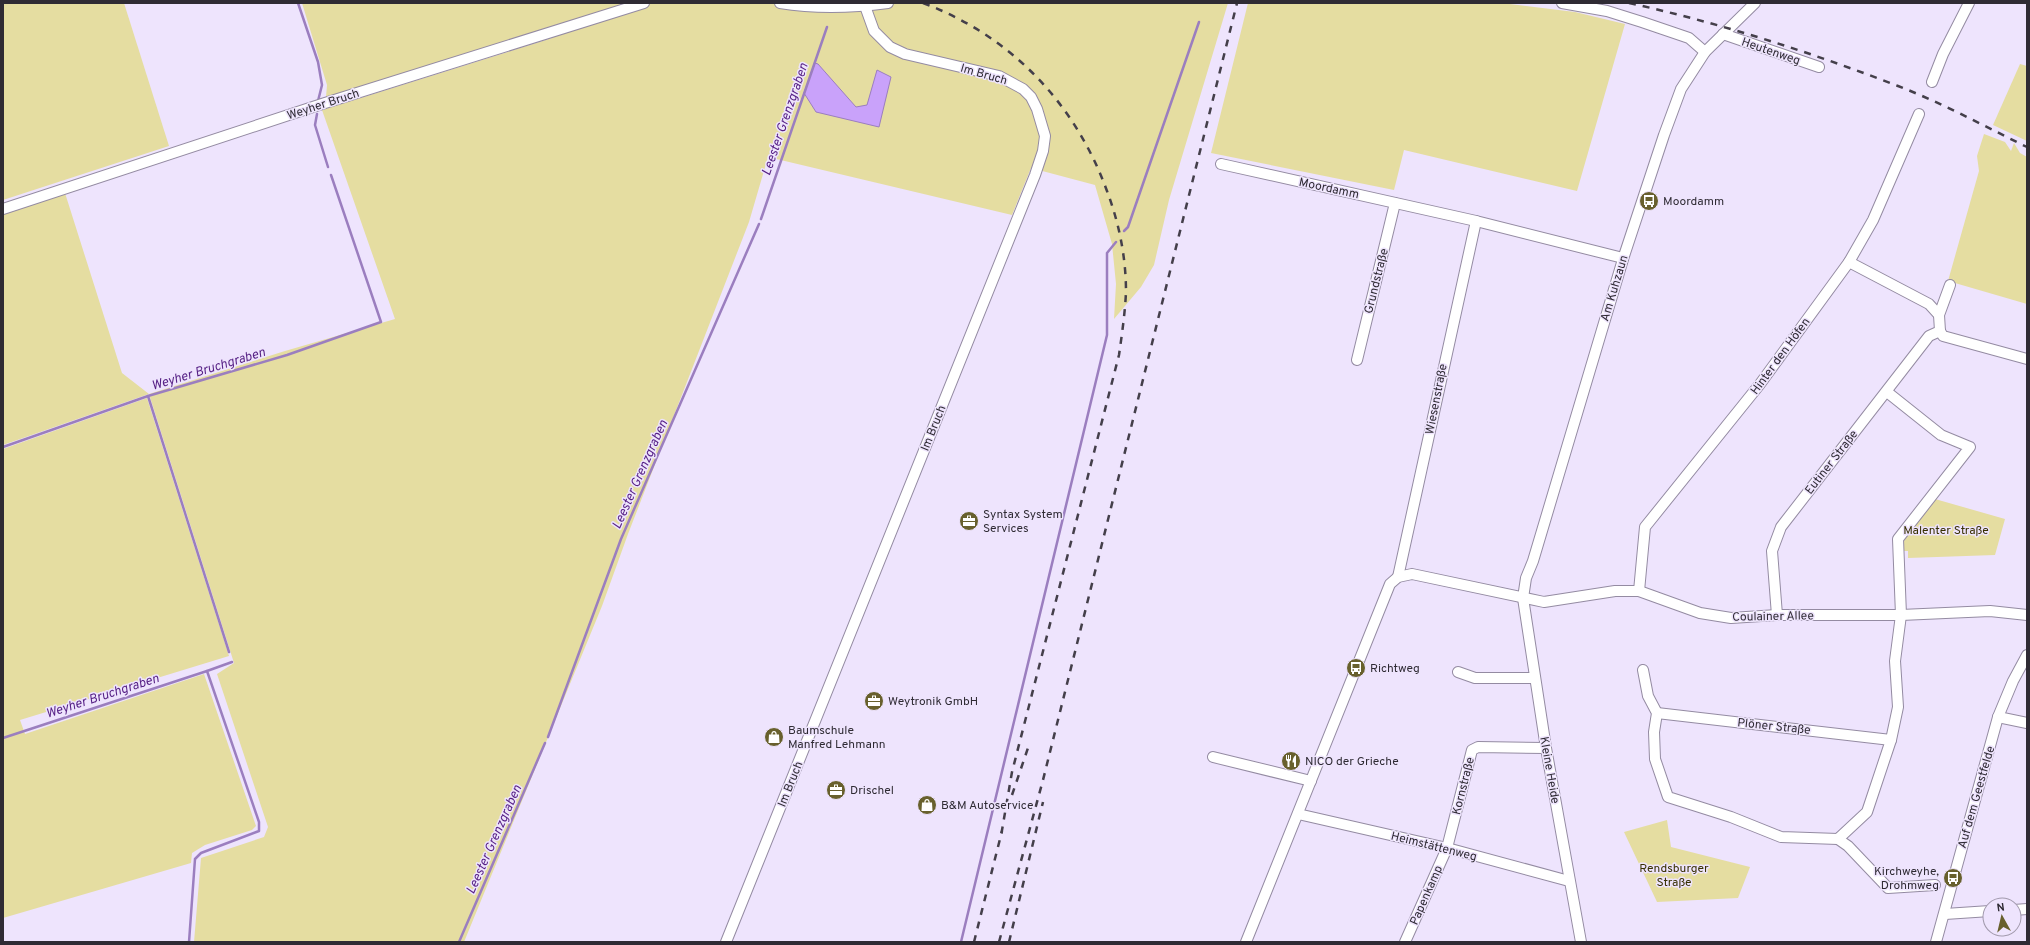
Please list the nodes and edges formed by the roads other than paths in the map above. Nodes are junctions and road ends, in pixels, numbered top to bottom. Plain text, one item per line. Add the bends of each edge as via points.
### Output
1 (644, 3) edge
2 (780, 3) edge
3 (888, 3) edge
4 (1562, 3) edge
5 (1755, 3) edge
6 (1969, 3) edge
7 (865, 6) junction
8 (1723, 34) junction
9 (1706, 52) junction
10 (1819, 67) dead end
11 (1932, 82) dead end
12 (1919, 114) dead end
13 (1221, 164) dead end
14 (1395, 203) junction
15 (3, 209) edge
16 (1476, 221) junction
17 (1623, 258) junction
18 (1849, 262) junction
19 (1950, 285) dead end
20 (1939, 315) junction
21 (1940, 331) junction
22 (2027, 359) edge
23 (1356, 360) dead end
24 (1888, 392) junction
25 (1398, 577) junction
26 (1638, 591) junction
27 (1524, 598) junction
28 (2027, 614) edge
29 (1777, 615) junction
30 (1901, 615) junction
31 (2027, 656) edge
32 (1643, 670) dead end
33 (1458, 672) dead end
34 (1535, 678) junction
35 (1658, 713) junction
36 (1998, 717) junction
37 (2027, 723) edge
38 (1891, 740) junction
39 (1546, 748) junction
40 (1213, 757) dead end
41 (1311, 781) junction
42 (1298, 814) junction
43 (1838, 839) junction
44 (1447, 848) junction
45 (1569, 881) junction
46 (1935, 885) dead end
47 (1982, 912) edge
48 (1945, 914) junction
49 (726, 942) edge
50 (1246, 942) edge
51 (1404, 942) edge
52 (1581, 942) edge
53 (1936, 942) edge

1 - 15 street, Weyher Bruch via 332,101
2 - 7 street via 814,8
3 - 7 street
4 - 9 street via 1642,22 1689,38
5 - 8 street, Am Kuhzaun
6 - 11 street
7 - 49 street, Im Bruch via 874,31 890,47 905,54 1000,76 1023,89 1031,97 1041,120 1045,136 1043,152
8 - 9 street, Am Kuhzaun
8 - 10 street, Heutenweg
9 - 17 street, Am Kuhzaun via 1681,88
12 - 18 street, Hinter den Höfen via 1873,220
13 - 14 street, Moordamm
14 - 16 street, Moordamm
14 - 23 street, Grundstraße
16 - 17 street, Moordamm
16 - 25 street, Wiesenstraße
17 - 27 street, Am Kuhzaun via 1526,578
18 - 20 street via 1929,304
18 - 26 street, Hinter den Höfen via 1760,384 1645,527
19 - 20 street
20 - 21 street
21 - 22 street via 1943,336
21 - 24 street, Eutiner Straße via 1929,336
24 - 29 street, Eutiner Straße via 1781,527 1772,551
24 - 30 street via 1941,435 1970,447 1898,539
25 - 27 street via 1412,574
25 - 41 street via 1390,584
26 - 27 street, Coulainer Allee via 1615,591 1544,602
26 - 29 street, Coulainer Allee via 1714,616 1736,618
27 - 34 street, Kleine Heide
28 - 30 street, Coulainer Allee via 1990,611
29 - 30 street, Coulainer Allee
30 - 38 street via 1895,661 1898,707
31 - 36 street, Auf dem Geestfelde
32 - 35 street via 1648,696
33 - 34 street via 1475,678
34 - 39 street, Kleine Heide
35 - 38 street, Plöner Straße
35 - 43 street via 1654,732 1655,759 1668,797 1731,817 1781,837
36 - 37 street
36 - 48 street, Auf dem Geestfelde via 1950,885
38 - 43 street via 1867,812
39 - 44 street, Kornstraße via 1478,747 1472,750
39 - 45 street, Kleine Heide
40 - 41 street
41 - 42 street
42 - 44 street, Heimstättenweg
42 - 50 street
43 - 46 street via 1888,888
44 - 45 street, Heimstättenweg
44 - 51 street, Papenkamp
45 - 52 street, Kleine Heide
47 - 48 street
48 - 53 street, Auf dem Geestfelde

